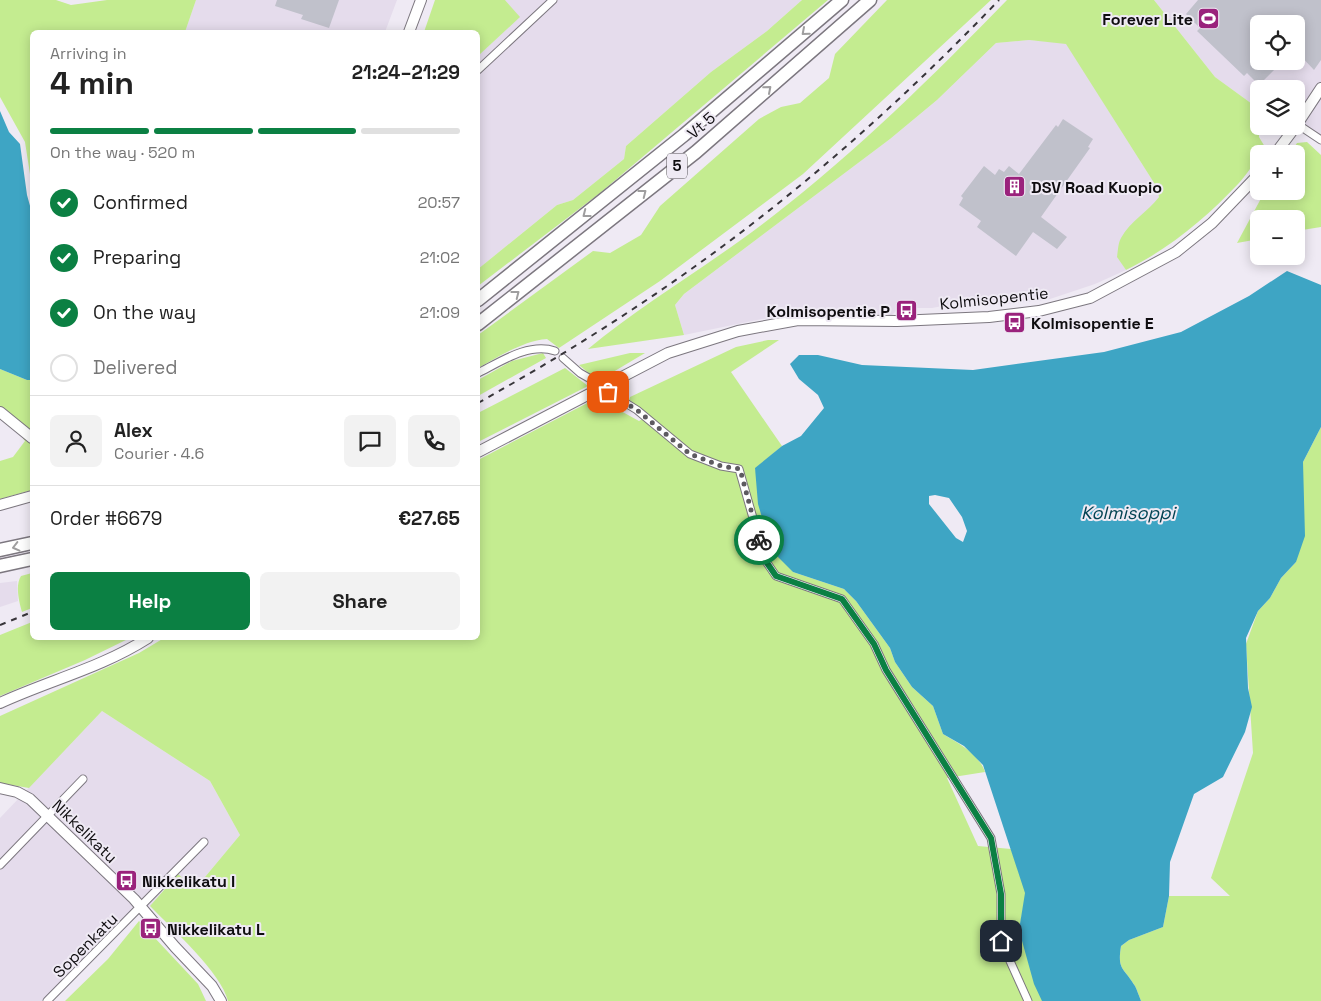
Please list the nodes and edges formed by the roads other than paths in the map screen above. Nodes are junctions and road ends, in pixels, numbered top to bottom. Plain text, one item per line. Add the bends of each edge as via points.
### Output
1 (421, 0) edge
2 (553, 0) edge
3 (842, 0) edge
4 (870, 0) edge
5 (410, 30) edge
6 (480, 68) edge
7 (1321, 88) edge
8 (1305, 112) edge
9 (1305, 130) edge
10 (1321, 140) edge
11 (1250, 183) edge
12 (480, 298) edge
13 (480, 322) edge
14 (555, 351) dead end
15 (562, 358) dead end
16 (480, 373) edge
17 (594, 381) dead end
18 (608, 392) dead end
19 (0, 413) edge
20 (30, 436) edge
21 (480, 451) edge
22 (30, 497) edge
23 (0, 505) edge
24 (30, 542) edge
25 (0, 550) edge
26 (30, 559) edge
27 (0, 566) edge
28 (145, 640) edge
29 (0, 703) edge
30 (83, 779) dead end
31 (0, 788) edge
32 (48, 817) junction
33 (204, 842) dead end
34 (0, 865) edge
35 (141, 908) junction
36 (47, 1001) edge
37 (221, 1001) edge
38 (1028, 1001) edge

1 - 5 main road
2 - 6 street
3 -> 12 highway, Vt 5 / 5 via 684,135
13 -> 4 highway, Vt 5 / 5 via 696,152
7 - 8 main road
9 - 10 street
11 - 21 main road, Kolmisopentie via 1212,223 1176,252 1090,298 1039,311 989,317 897,321 798,320 738,331 668,353
14 - 16 street via 525,351
15 - 17 street
18 - 38 street via 637,410 690,454 721,466 740,469 765,560 776,576 842,599 874,644 891,678 991,838 1001,894 1001,941
19 - 20 main road
22 - 23 main road
24 -> 25 highway
26 - 27 highway
28 - 29 main road via 81,672
30 - 32 street
31 - 32 main road, Nikkelikatu via 30,799
32 - 34 street
32 - 35 main road, Nikkelikatu
33 - 35 street, Sopenkatu
35 - 36 street, Sopenkatu
35 - 37 main road, Nikkelikatu via 212,986

